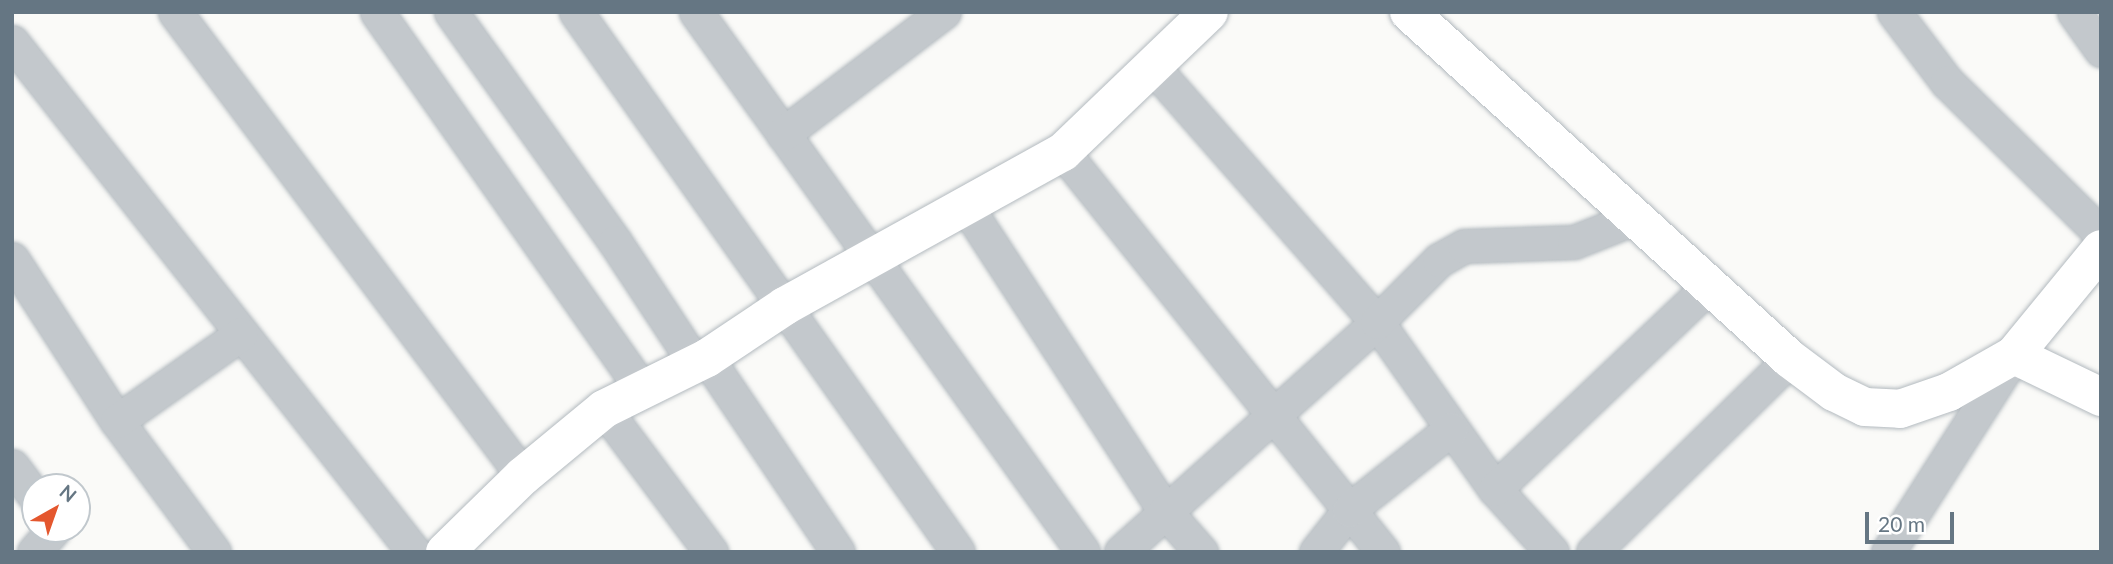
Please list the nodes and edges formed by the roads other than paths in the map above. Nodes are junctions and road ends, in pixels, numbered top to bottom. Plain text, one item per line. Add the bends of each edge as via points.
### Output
1 (175, 12) edge
2 (377, 12) edge
3 (451, 12) edge
4 (576, 12) edge
5 (696, 12) edge
6 (944, 12) edge
7 (1209, 12) edge
8 (1409, 12) edge
9 (1894, 12) edge
10 (2074, 12) edge
11 (12, 41) edge
12 (2101, 50) edge
13 (1152, 66) junction
14 (782, 134) junction
15 (1063, 152) junction
16 (966, 206) junction
17 (1632, 219) junction
18 (2101, 234) edge
19 (2101, 249) edge
20 (872, 258) junction
21 (12, 259) edge
22 (1709, 286) junction
23 (785, 306) junction
24 (1377, 322) junction
25 (241, 334) junction
26 (2014, 355) junction
27 (1790, 359) junction
28 (700, 360) junction
29 (642, 389) junction
30 (2101, 397) edge
31 (604, 409) junction
32 (1274, 411) junction
33 (117, 421) junction
34 (1451, 429) junction
35 (523, 476) junction
36 (1495, 489) junction
37 (1349, 510) junction
38 (1165, 511) junction
39 (214, 552) edge
40 (414, 552) edge
41 (444, 552) edge
42 (711, 552) edge
43 (838, 552) edge
44 (958, 552) edge
45 (1083, 552) edge
46 (1121, 552) edge
47 (1201, 552) edge
48 (1316, 552) edge
49 (1383, 552) edge
50 (1552, 552) edge
51 (1593, 552) edge
52 (1888, 552) edge

1 - 35 street
2 - 29 street
3 - 28 street
4 - 23 street
5 - 14 street
6 - 14 street
7 - 13 street
8 - 17 street
9 - 18 street via 1947,82
10 - 12 street
11 - 25 street
13 - 15 street
13 - 24 street
14 - 20 street
15 - 16 street
15 - 32 street
16 - 20 street
16 - 38 street
17 - 22 street
17 - 24 street via 1597,237 1574,242 1464,246 1439,260
19 - 26 street
20 - 23 street
20 - 45 street
21 - 33 street
22 - 27 street
22 - 36 street
23 - 28 street
23 - 44 street
24 - 32 street
24 - 34 street
25 - 33 street
25 - 40 street
26 - 27 street via 1949,392 1900,409 1865,407 1834,392
26 - 30 street
26 - 52 street
27 - 51 street
28 - 29 street
28 - 43 street
29 - 31 street
31 - 35 street
31 - 42 street
32 - 37 street
32 - 38 street
33 - 39 street
34 - 36 street
34 - 37 street
35 - 41 street
36 - 50 street
37 - 48 street
37 - 49 street
38 - 46 street
38 - 47 street

